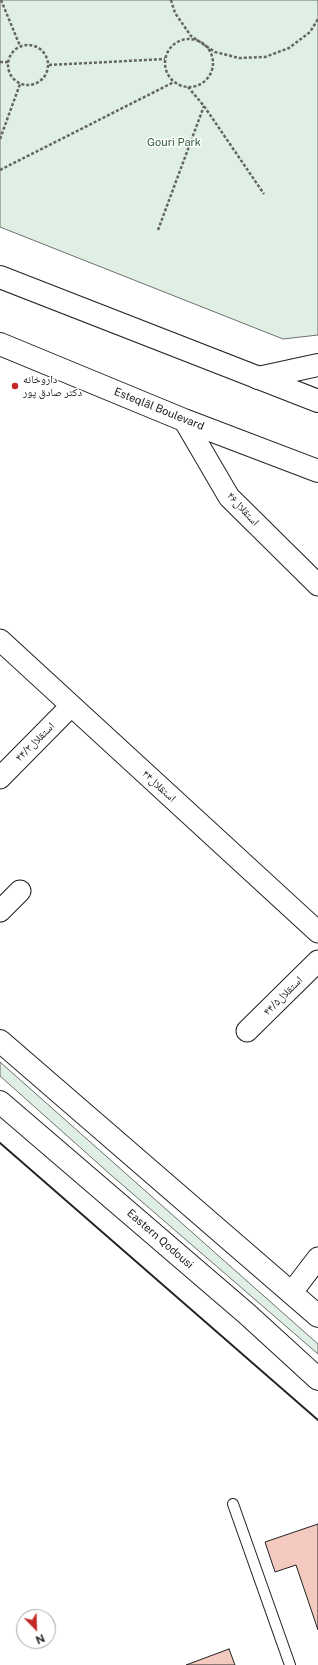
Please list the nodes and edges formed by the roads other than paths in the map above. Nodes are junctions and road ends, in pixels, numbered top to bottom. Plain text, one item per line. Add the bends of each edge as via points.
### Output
1 (0, 277) edge
2 (0, 344) edge
3 (318, 365) edge
4 (258, 378) junction
5 (318, 401) edge
6 (184, 420) junction
7 (318, 471) edge
8 (318, 585) edge
9 (0, 640) edge
10 (71, 706) junction
11 (0, 778) edge
12 (20, 891) dead end
13 (0, 911) edge
14 (318, 932) edge
15 (318, 961) edge
16 (247, 1031) dead end
17 (0, 1041) edge
18 (0, 1102) edge
19 (318, 1258) edge
20 (292, 1292) junction
21 (318, 1316) edge
22 (318, 1379) edge
23 (233, 1504) dead end
24 (290, 1665) edge

1 - 4 main road
2 - 6 main road, Esteqlāl Boulevard
3 - 4 main road
4 - 5 main road
6 - 7 main road, Esteqlāl Boulevard
6 - 8 street, استقلال۴۶ via 229,497
9 - 10 street, استقلال۴۴
10 - 11 street, استقلال۴۴/۳
10 - 14 street, استقلال۴۴
12 - 13 street
15 - 16 street, استقلال۴۴/۵
17 - 20 main road
18 - 22 main road, Eastern Qodousi via 247,1314
19 - 20 street
20 - 21 main road
23 - 24 lane

